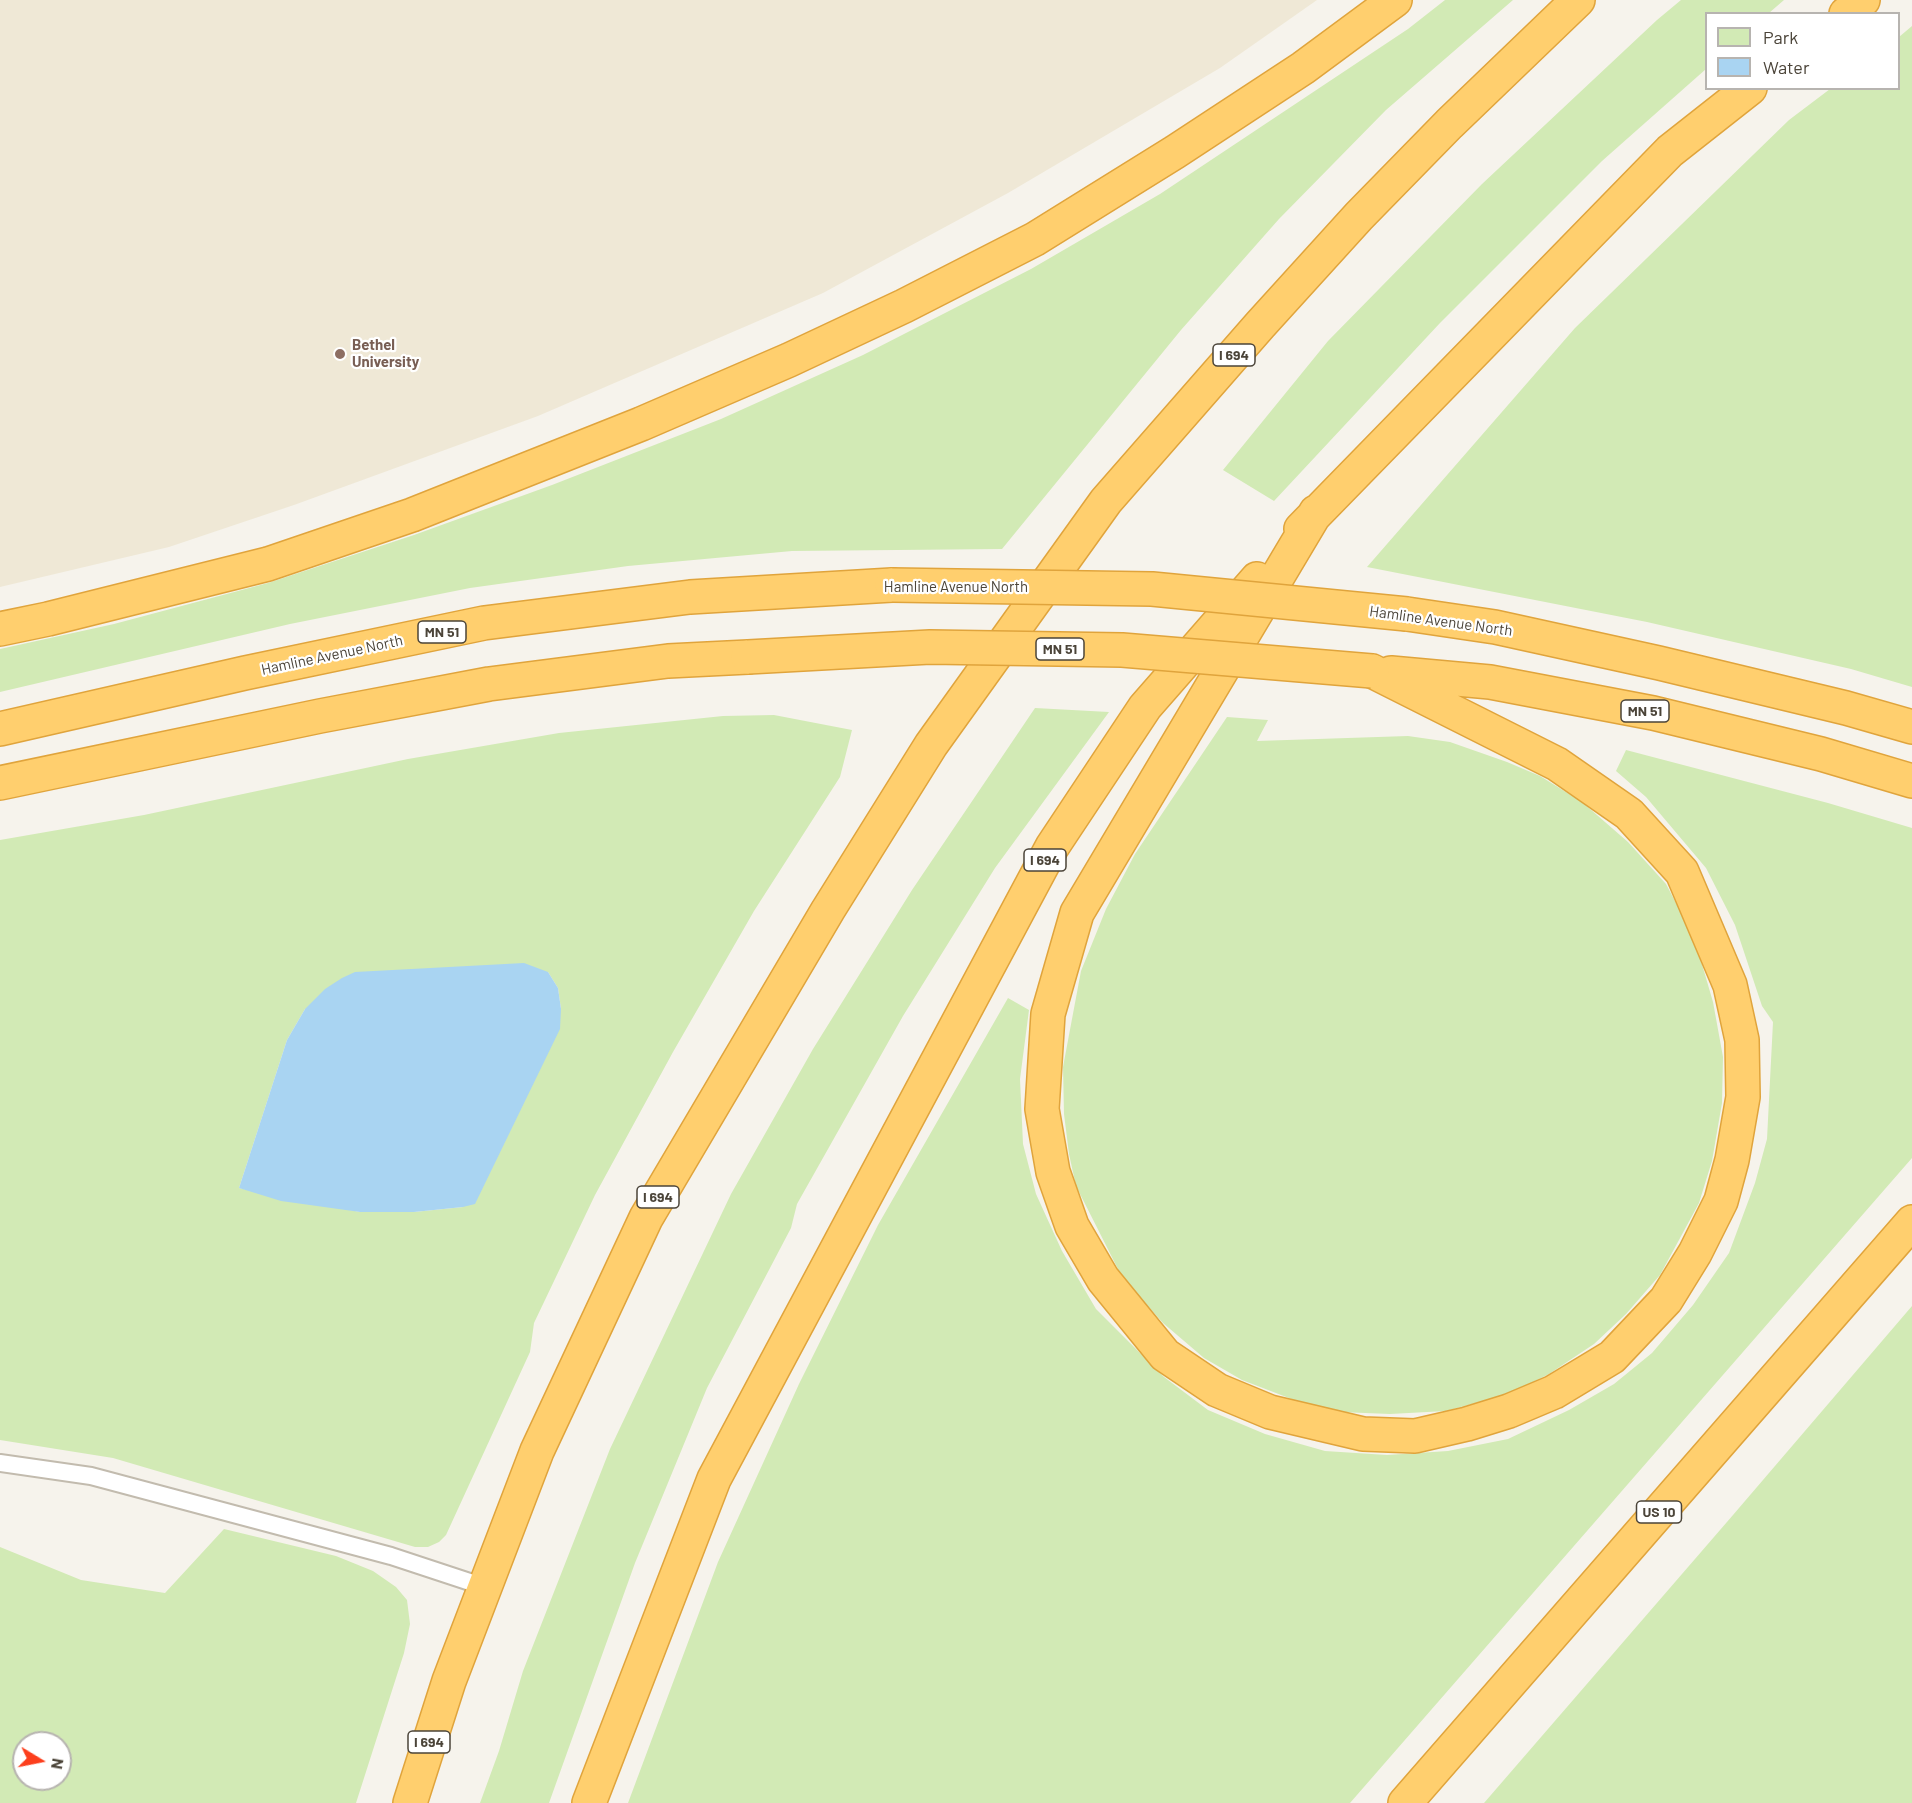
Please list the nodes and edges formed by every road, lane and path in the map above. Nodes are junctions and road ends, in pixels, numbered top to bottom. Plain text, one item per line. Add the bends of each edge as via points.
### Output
1 (1395, 0) edge
2 (1578, 0) edge
3 (1863, 0) edge
4 (1848, 12) edge
5 (1747, 90) edge
6 (1316, 512) junction
7 (0, 629) edge
8 (1372, 671) junction
9 (1912, 728) edge
10 (0, 729) edge
11 (1912, 781) edge
12 (0, 783) edge
13 (1912, 1222) edge
14 (0, 1463) edge
15 (485, 1587) junction
16 (410, 1803) edge
17 (589, 1803) edge
18 (1405, 1803) edge

1 - 7 highway via 1303,68 1035,240 789,360 412,515 268,564
2 - 15 highway, I 694 via 1449,124 1252,333 1114,492 931,745 828,910 646,1218 537,1451
3 - 4 highway
5 - 6 highway, I 694 via 1670,151
6 - 8 highway via 1077,913 1048,1014 1042,1109 1053,1172 1072,1226 1103,1279 1165,1355 1217,1390 1270,1412 1363,1434 1415,1436 1509,1411 1554,1392 1612,1357 1666,1300 1716,1211 1732,1160 1743,1096 1742,1040 1730,985 1682,873 1629,814 1557,764
6 - 17 highway, I 694 via 1145,707 1052,847 714,1479
8 - 11 highway, MN 51 via 1490,682 1653,713 1821,754
8 - 12 highway, MN 51, bridge via 1122,650 930,647 668,662 489,684
9 - 10 highway, Hamline Avenue North / MN 51, bridge via 1659,663 1495,627 1407,614 1152,589 892,585 690,597 484,623
13 - 18 highway, US 10
14 - 15 lane via 91,1476 392,1556
15 - 16 highway, I 694 via 449,1681

